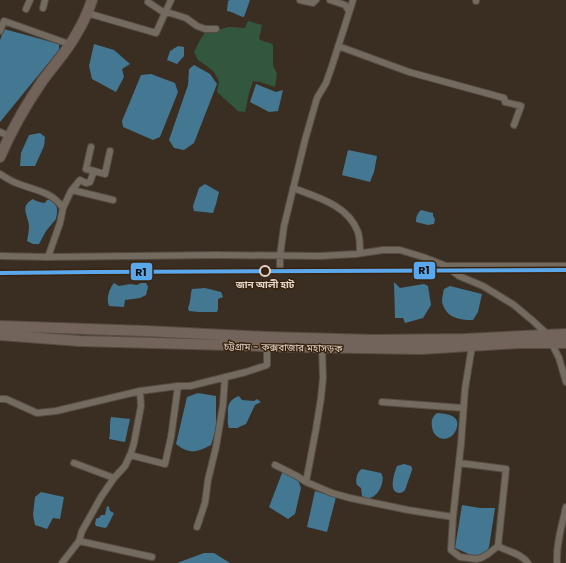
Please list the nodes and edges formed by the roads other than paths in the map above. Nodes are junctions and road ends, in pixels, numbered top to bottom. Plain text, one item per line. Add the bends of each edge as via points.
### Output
1 (30, 0) edge
2 (46, 0) edge
3 (92, 0) edge
4 (170, 0) edge
5 (300, 0) edge
6 (316, 0) edge
7 (330, 0) edge
8 (353, 0) edge
9 (148, 2) dead end
10 (43, 8) dead end
11 (26, 9) dead end
12 (349, 11) junction
13 (87, 13) junction
14 (165, 13) junction
15 (216, 29) dead end
16 (0, 31) edge
17 (70, 44) junction
18 (338, 46) junction
19 (514, 125) dead end
20 (5, 134) edge
21 (91, 147) dead end
22 (110, 151) dead end
23 (0, 157) edge
24 (94, 171) junction
25 (0, 174) edge
26 (293, 188) junction
27 (72, 190) junction
28 (113, 200) dead end
29 (63, 208) junction
30 (360, 253) junction
31 (0, 256) edge
32 (280, 256) junction
33 (48, 257) junction
34 (446, 266) junction
35 (566, 266) edge
36 (280, 272) dead end
37 (0, 326) edge
38 (566, 334) edge
39 (0, 335) edge
40 (549, 339) junction
41 (267, 342) junction
42 (566, 343) edge
43 (472, 346) junction
44 (322, 348) junction
45 (224, 377) junction
46 (566, 382) edge
47 (178, 386) junction
48 (140, 391) junction
49 (0, 399) edge
50 (382, 402) dead end
51 (464, 408) junction
52 (130, 455) junction
53 (74, 463) dead end
54 (459, 463) junction
55 (275, 465) dead end
56 (114, 478) junction
57 (306, 482) junction
58 (566, 507) edge
59 (453, 517) junction
60 (197, 527) dead end
61 (79, 541) junction
62 (498, 546) junction
63 (152, 557) dead end
64 (480, 560) edge
65 (62, 563) edge
66 (528, 563) edge
67 (557, 563) edge

1 - 11 street
2 - 10 street
3 - 13 main road
4 - 14 street
5 - 6 street via 314,3
7 - 12 street via 345,5
8 - 12 street
9 - 14 street
12 - 18 street
13 - 14 street via 156,33
13 - 17 main road
14 - 15 street via 186,18 205,29
16 - 17 street via 4,21
17 - 20 main road
18 - 19 street via 409,72 504,98 505,102 521,106
18 - 26 street via 326,83 317,98
20 - 23 main road
21 - 24 street via 86,169
22 - 24 street via 105,174
24 - 27 street via 90,182 80,180
25 - 29 street via 14,182 44,192 59,202
26 - 30 street via 319,197 346,213 358,232
26 - 32 street
27 - 28 street
27 - 29 street
29 - 33 street
30 - 32 street
30 - 34 street via 400,250
31 - 33 street
32 - 33 street
32 - 36 street
34 - 35 street
34 - 40 street via 459,276 483,286 514,305
37 - 41 highway, চট্টগ্রাম - কক্সবাজার মহাসড়ক via 145,330
38 - 40 highway, চট্টগ্রাম - কক্সবাজার মহাসড়ক
39 - 41 highway, চট্টগ্রাম - কক্সবাজার মহাসড়ক via 80,341
40 - 41 highway, চট্টগ্রাম - কক্সবাজার মহাসড়ক
40 - 42 highway, চট্টগ্রাম - কক্সবাজার মহাসড়ক
40 - 43 highway, চট্টগ্রাম - কক্সবাজার মহাসড়ক
40 - 46 street via 559,358
41 - 44 highway, চট্টগ্রাম - কক্সবাজার মহাসড়ক
41 - 45 street via 267,365
43 - 44 highway, চট্টগ্রাম - কক্সবাজার মহাসড়ক via 421,349
43 - 51 street
44 - 57 street via 321,398
45 - 47 street via 190,386
45 - 60 street via 223,405 216,448
47 - 48 street
47 - 52 street via 165,464
48 - 49 street via 56,411 37,413 6,399
48 - 52 street via 141,406
50 - 51 street
51 - 54 street
52 - 56 street via 125,466
53 - 56 street
54 - 59 street
54 - 62 street via 506,468
55 - 57 street
56 - 61 street via 90,515
57 - 59 street via 350,498
58 - 67 street via 556,555
59 - 64 street via 451,550 460,557
61 - 63 street
61 - 65 street
62 - 64 street
62 - 66 street via 525,559

